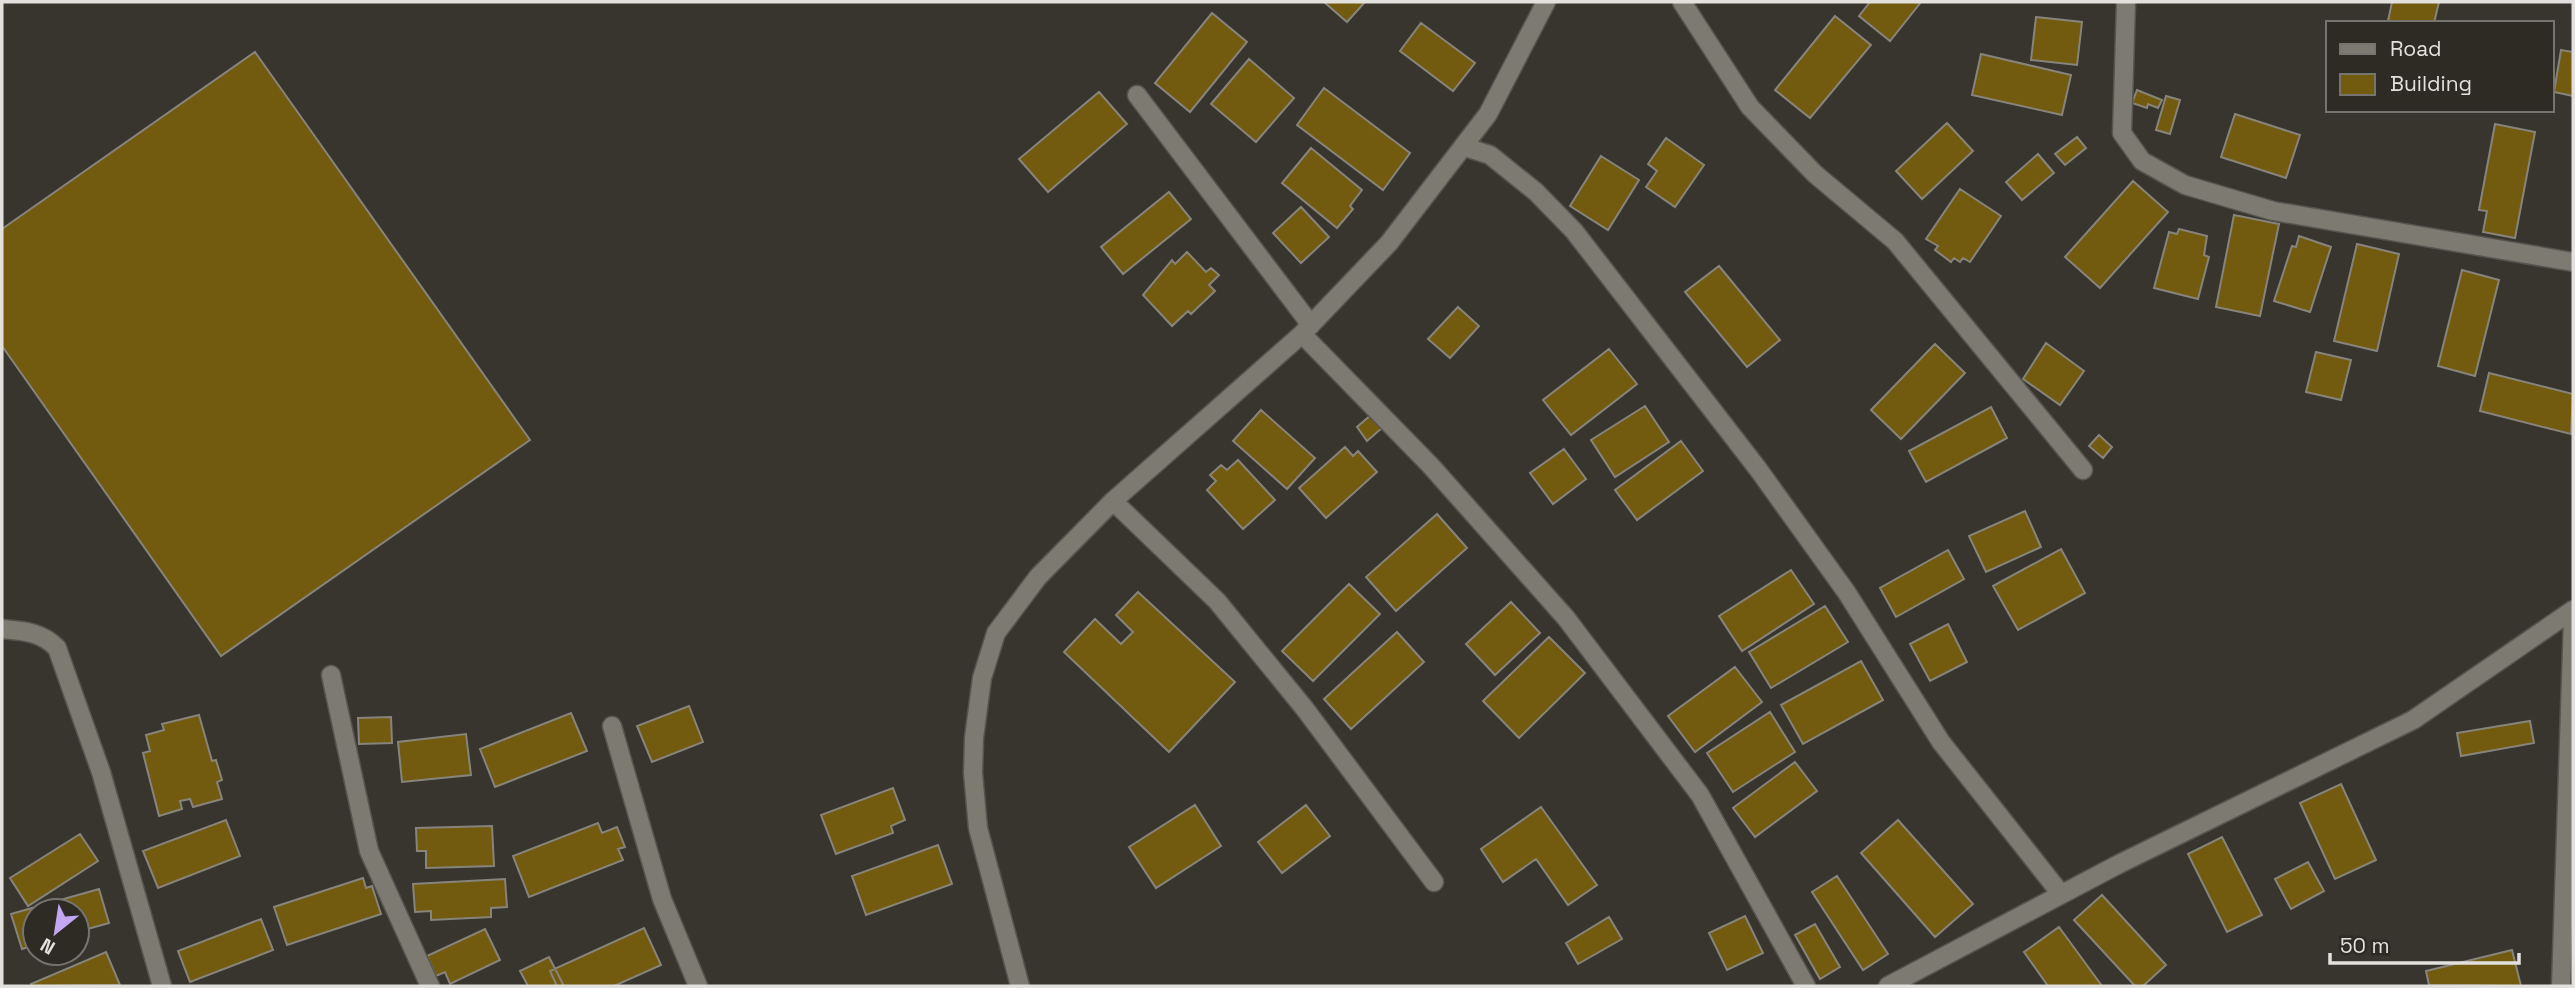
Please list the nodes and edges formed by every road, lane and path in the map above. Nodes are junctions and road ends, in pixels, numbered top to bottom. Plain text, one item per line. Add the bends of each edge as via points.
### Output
1 (1546, 2) edge
2 (1682, 2) edge
3 (2126, 2) edge
4 (1137, 95) dead end
5 (1465, 147) junction
6 (2573, 262) edge
7 (1306, 329) junction
8 (2083, 470) dead end
9 (1113, 501) junction
10 (2573, 610) edge
11 (2573, 620) edge
12 (2, 629) edge
13 (331, 675) dead end
14 (611, 726) dead end
15 (1434, 882) dead end
16 (2061, 894) junction
17 (162, 986) edge
18 (430, 986) edge
19 (698, 986) edge
20 (1020, 986) edge
21 (1805, 986) edge
22 (1888, 986) edge
23 (2561, 986) edge

1 - 5 street via 1488,114
2 - 8 street via 1750,107 1815,174 1895,240
3 - 6 street via 2122,133 2142,160 2164,173 2185,185 2273,211
4 - 7 street
5 - 7 street via 1390,243
5 - 16 street via 1490,155 1574,230 1847,593 1941,742
7 - 9 street
7 - 21 street via 1566,618 1700,796
9 - 15 street via 1217,601 1305,709
9 - 20 street via 1015,605 996,633 982,678 974,738 978,828
10 - 16 street via 2413,720
11 - 23 street
12 - 17 street via 47,638 57,648 101,772
13 - 18 street via 369,852
14 - 19 street via 662,899
16 - 22 street

